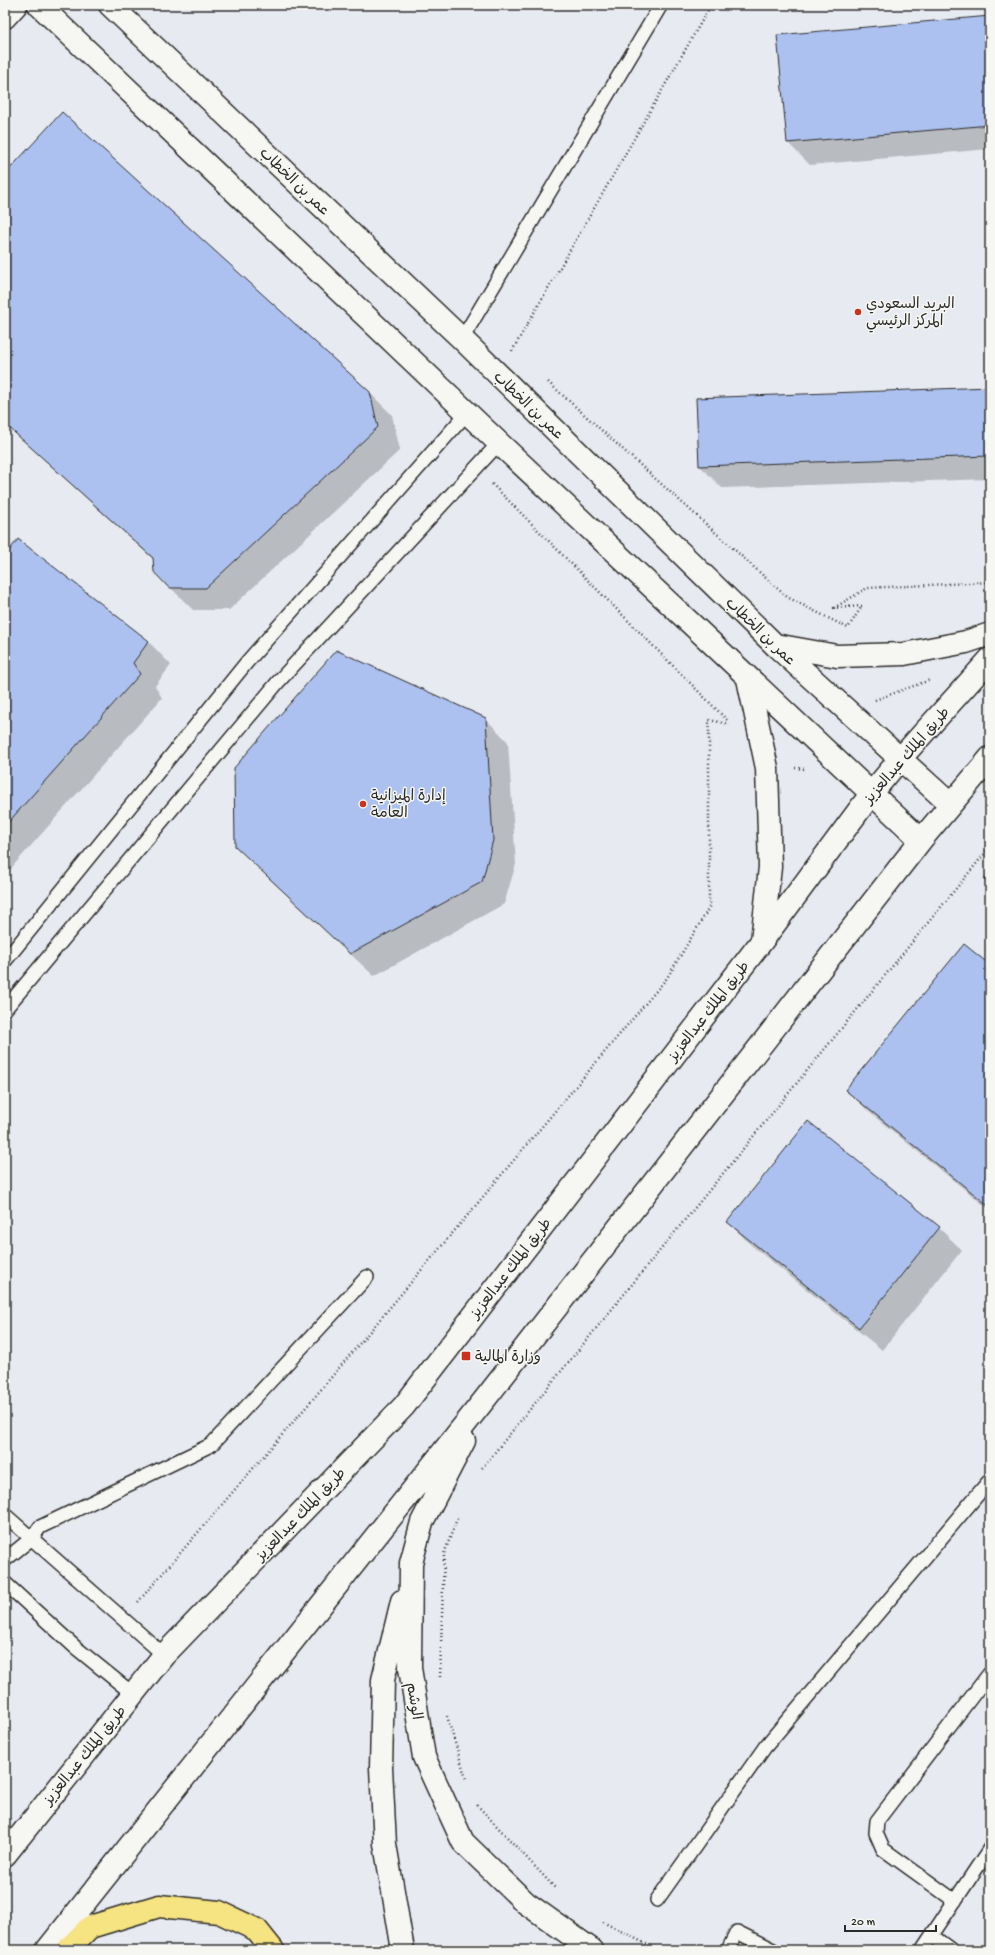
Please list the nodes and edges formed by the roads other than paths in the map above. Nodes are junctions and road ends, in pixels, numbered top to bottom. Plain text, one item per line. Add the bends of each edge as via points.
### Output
1 (16, 5) edge
2 (39, 5) edge
3 (110, 5) edge
4 (661, 5) edge
5 (5, 17) edge
6 (462, 340) junction
7 (467, 413) junction
8 (499, 444) junction
9 (990, 634) edge
10 (775, 645) junction
11 (990, 659) edge
12 (748, 679) junction
13 (990, 758) edge
14 (900, 759) junction
15 (871, 794) junction
16 (950, 804) junction
17 (921, 840) junction
18 (762, 941) junction
19 (5, 961) edge
20 (5, 1009) edge
21 (367, 1277) dead end
22 (485, 1399) junction
23 (990, 1480) edge
24 (5, 1515) edge
25 (32, 1538) junction
26 (5, 1560) edge
27 (412, 1563) junction
28 (5, 1583) edge
29 (164, 1655) junction
30 (989, 1674) dead end
31 (133, 1694) junction
32 (990, 1848) edge
33 (5, 1855) edge
34 (657, 1900) dead end
35 (955, 1901) junction
36 (932, 1936) junction
37 (47, 1950) edge
38 (67, 1950) edge
39 (273, 1950) edge
40 (403, 1950) edge
41 (592, 1950) edge
42 (728, 1950) edge
43 (773, 1950) edge
44 (922, 1950) edge
45 (951, 1950) edge

1 - 5 main road
2 - 7 main road
3 - 6 main road, عمر بن الخطاب
4 - 6 lane
6 - 10 main road, عمر بن الخطاب
7 - 8 main road
7 - 19 lane via 247,662
8 - 12 main road
8 - 20 lane via 278,682
9 - 10 main road via 966,642 904,654 836,656
10 - 14 main road, عمر بن الخطاب
11 - 14 main road, طريق الملك عبدالعزيز
12 - 15 main road
12 - 18 main road via 767,768 770,867
13 - 16 main road
14 - 15 main road, طريق الملك عبدالعزيز
14 - 16 main road, عمر بن الخطاب
15 - 17 main road
15 - 18 main road, طريق الملك عبدالعزيز
16 - 17 main road
17 - 22 main road
18 - 29 main road, طريق الملك عبدالعزيز via 404,1406
21 - 25 lane via 211,1445 40,1527
22 - 27 main road, الوشم via 422,1522
22 - 37 main road
23 - 34 lane via 765,1747
24 - 25 lane
25 - 26 lane
25 - 29 lane
27 - 40 main road via 383,1680 381,1768 385,1844
27 - 41 main road, الوشم via 410,1668 424,1757 463,1842 526,1903
28 - 31 lane via 75,1647
29 - 31 main road, طريق الملك عبدالعزيز
30 - 35 lane via 877,1820 876,1832 883,1849
31 - 33 main road, طريق الملك عبدالعزيز
32 - 35 lane
35 - 36 lane
36 - 44 lane
36 - 45 lane
38 - 39 main road via 90,1927 159,1906 219,1912 257,1930
42 - 43 lane via 737,1932

